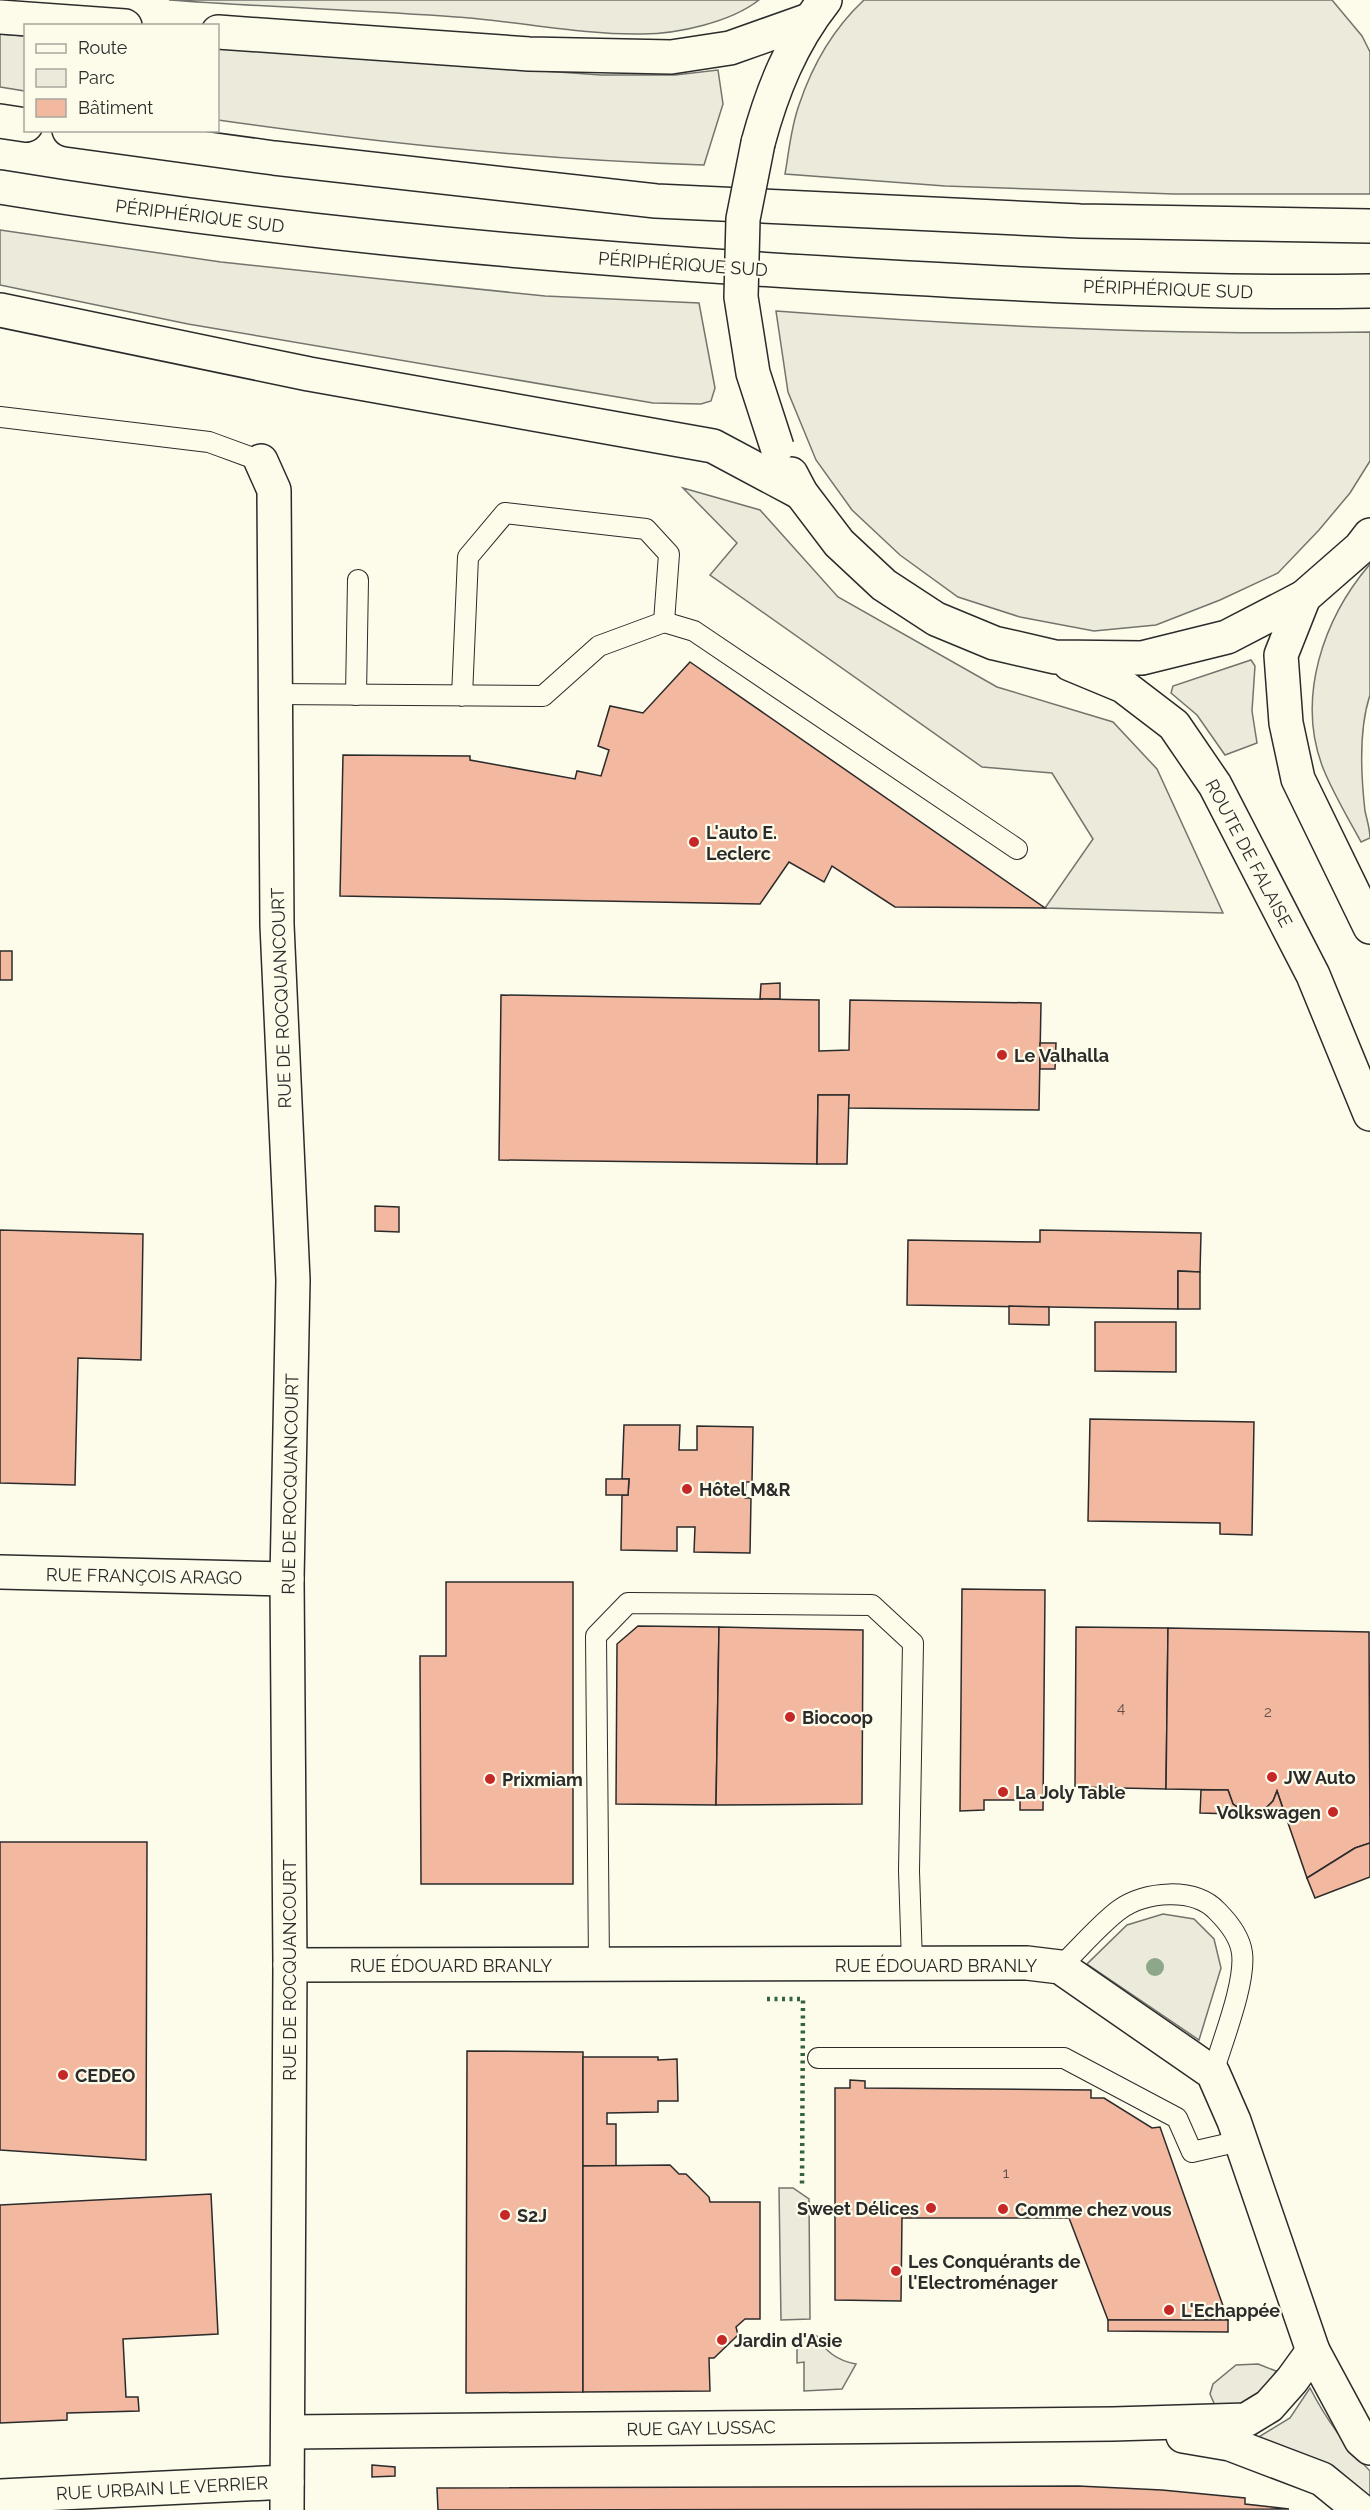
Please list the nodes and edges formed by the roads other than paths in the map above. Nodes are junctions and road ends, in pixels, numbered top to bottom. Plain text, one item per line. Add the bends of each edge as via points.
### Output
1 (817, 10) edge
2 (0, 17) edge
3 (97, 24) edge
4 (219, 32) edge
5 (0, 121) edge
6 (24, 124) edge
7 (84, 132) edge
8 (0, 187) edge
9 (1370, 226) edge
10 (1370, 291) edge
11 (0, 310) edge
12 (0, 417) edge
13 (261, 461) joint
14 (801, 493) junction
15 (1370, 536) edge
16 (358, 580) dead end
17 (1304, 597) junction
18 (664, 622) junction
19 (1055, 657) junction
20 (275, 694) junction
21 (356, 695) junction
22 (462, 696) junction
23 (1017, 849) dead end
24 (1370, 927) edge
25 (1370, 1114) edge
26 (0, 1572) edge
27 (287, 1579) junction
28 (599, 1964) junction
29 (912, 1964) junction
30 (290, 1965) junction
31 (1060, 1967) junction
32 (818, 2058) dead end
33 (1213, 2073) junction
34 (1240, 2141) junction
35 (1313, 2351) junction
36 (1113, 2424) junction
37 (289, 2432) junction
38 (1370, 2448) edge
39 (0, 2496) edge
40 (287, 2496) edge
41 (1360, 2510) edge

1 - 4 main road via 730,48 672,57 529,54
1 - 14 main road, bridge via 787,58 774,90 758,143 743,219 741,297 753,373 777,447
2 - 3 main road
5 - 6 main road
7 - 9 main road via 274,158 656,201 1080,221
8 - 10 main road, PÉRIPHÉRIQUE SUD via 95,203 379,238 658,264 998,284
11 - 14 main road via 309,374 713,446
12 - 13 lane via 210,442
13 - 20 main road, RUE DE ROCQUANCOURT via 274,490
14 - 19 main road via 839,543 893,591 936,619 994,643
15 - 17 main road
16 - 21 lane
17 - 19 main road via 1227,637 1142,658
17 - 24 main road via 1281,655 1286,723 1298,779
18 - 22 lane via 599,646 543,696
18 - 22 lane via 669,554 646,529 505,513 468,557
18 - 23 lane via 694,631
19 - 25 main road, ROUTE DE FALAISE via 1123,686 1174,725 1215,785 1313,975
20 - 21 lane
20 - 27 main road, RUE DE ROCQUANCOURT via 277,925 293,1280
21 - 22 lane
26 - 27 main road, RUE FRANÇOIS ARAGO
27 - 30 main road, RUE DE ROCQUANCOURT
28 - 29 main road, RUE ÉDOUARD BRANLY
28 - 29 lane via 596,1636 628,1603 872,1605 913,1643 909,1871
28 - 30 main road, RUE ÉDOUARD BRANLY
29 - 31 main road, RUE ÉDOUARD BRANLY via 1028,1963
30 - 37 main road, RUE DE ROCQUANCOURT
31 - 33 main road, RUE ÉDOUARD BRANLY
31 - 33 lane via 1120,1909 1159,1894 1186,1895 1210,1903 1232,1926 1242,1952 1240,1980
32 - 34 lane via 1064,2058 1177,2118 1192,2152
33 - 34 main road
34 - 35 main road
35 - 36 main road, RUE GAY LUSSAC via 1269,2406 1246,2420
35 - 38 main road via 1361,2440
36 - 37 main road, RUE GAY LUSSAC
36 - 41 main road, RUE GAY LUSSAC via 1230,2444 1322,2479
37 - 40 main road, RUE DE ROCQUANCOURT
39 - 40 main road, RUE URBAIN LE VERRIER

